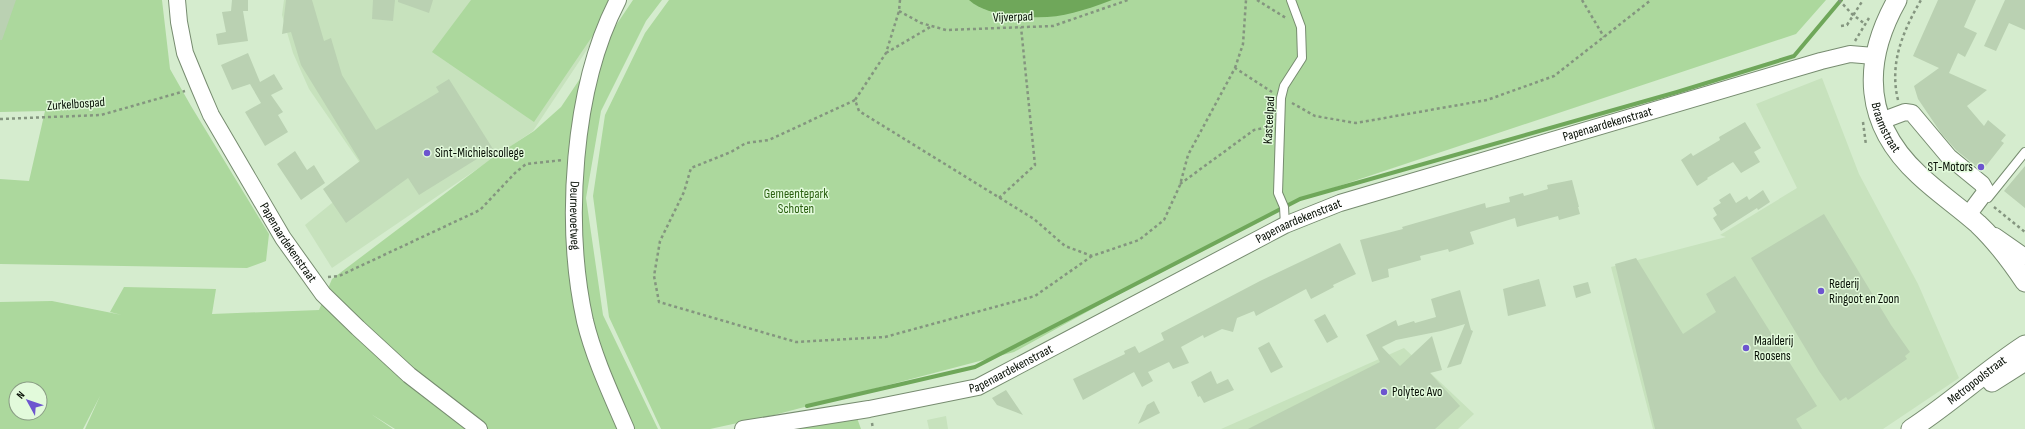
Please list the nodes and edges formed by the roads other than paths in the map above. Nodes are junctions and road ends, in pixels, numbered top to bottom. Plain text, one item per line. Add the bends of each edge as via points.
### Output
1 (177, 0) edge
2 (618, 0) edge
3 (1291, 0) edge
4 (1896, 0) edge
5 (1874, 56) junction
6 (1881, 121) junction
7 (2025, 152) edge
8 (1972, 219) junction
9 (1284, 221) junction
10 (2025, 257) edge
11 (2025, 282) edge
12 (2025, 338) edge
13 (2021, 353) edge
14 (479, 429) edge
15 (626, 429) edge
16 (743, 429) edge
17 (1911, 429) edge

1 - 14 street, Papenaardekenstraat via 185,53 199,88 211,114 283,238 323,294 409,375
2 - 15 street, Deurnevoetweg via 594,59 584,108 575,188 575,253 586,322 606,382
3 - 9 lane, Kasteelpad via 1301,28 1302,58 1284,86 1281,98 1278,193 1284,207
4 - 5 street, Braamstraat
5 - 6 street, Braamstraat via 1874,95
5 - 9 street, Papenaardekenstraat via 1850,54 1756,79
6 - 8 street, Braamstraat via 1890,140 1904,159 1920,176
6 - 8 street via 1905,112 1912,113 1949,157 1982,184 1986,191
7 - 8 lane
8 - 10 street, Braamstraat
8 - 11 street, Braamstraat via 1995,241
9 - 16 street, Papenaardekenstraat via 978,386 869,409
12 - 13 street, Metropoolstraat
13 - 17 street, Metropoolstraat

